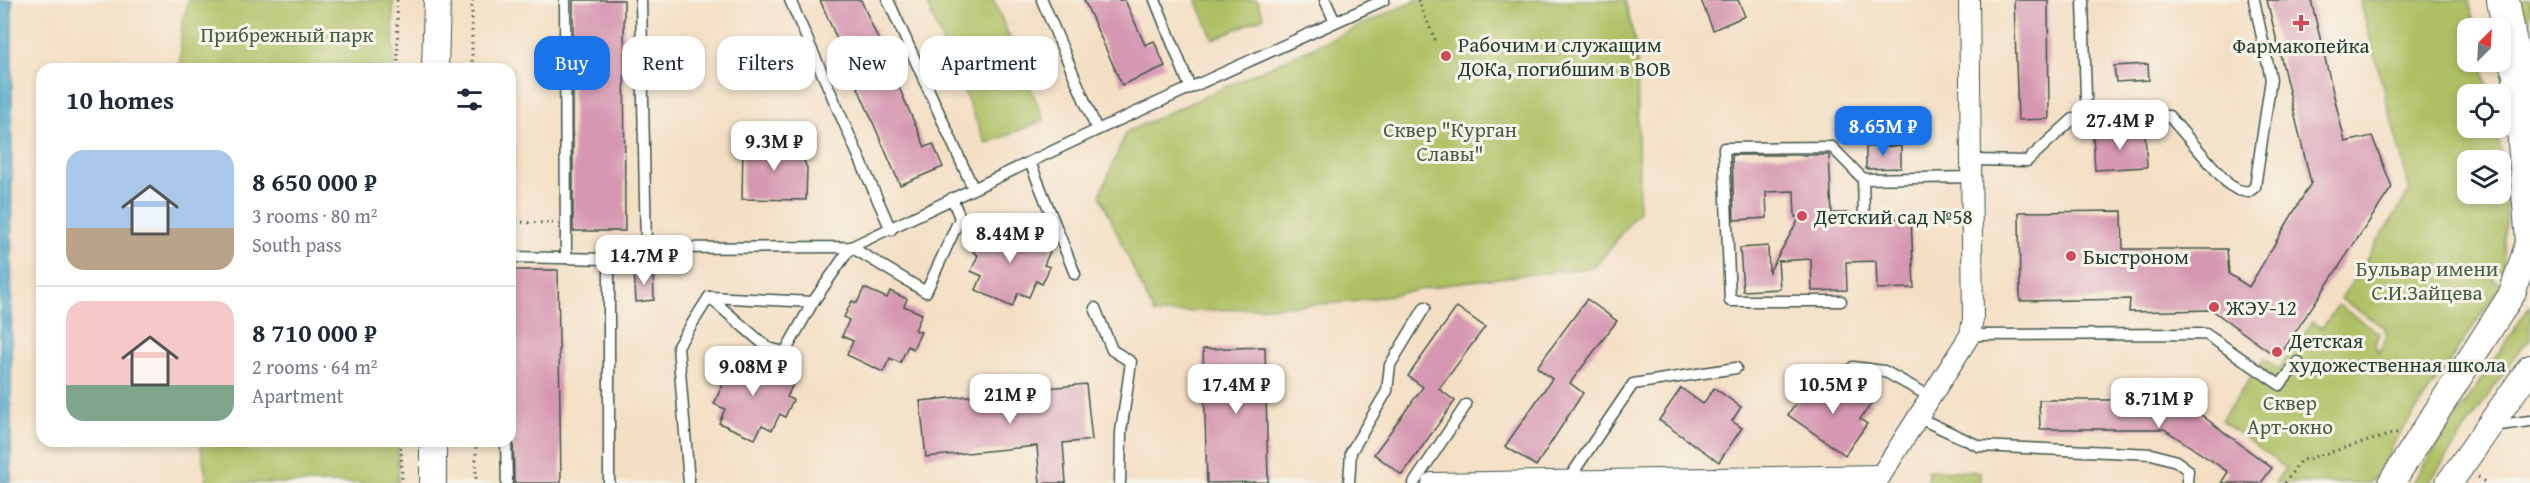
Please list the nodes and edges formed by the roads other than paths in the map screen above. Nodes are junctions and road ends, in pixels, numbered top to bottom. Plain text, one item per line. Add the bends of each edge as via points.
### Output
1 (437, 0) edge
2 (565, 0) edge
3 (641, 0) edge
4 (790, 0) edge
5 (888, 0) edge
6 (1042, 0) edge
7 (1155, 0) edge
8 (1325, 0) edge
9 (1384, 0) edge
10 (1969, 0) edge
11 (2083, 0) edge
12 (2254, 0) edge
13 (2503, 0) edge
14 (1335, 22) junction
15 (2514, 60) junction
16 (435, 63) edge
17 (1190, 87) junction
18 (2086, 98) dead end
19 (2530, 105) edge
20 (1097, 130) junction
21 (1030, 162) junction
22 (1972, 169) junction
23 (1863, 179) junction
24 (974, 188) junction
25 (952, 198) junction
26 (1864, 215) dead end
27 (891, 230) junction
28 (851, 247) junction
29 (646, 248) junction
30 (516, 257) edge
31 (566, 258) junction
32 (609, 259) junction
33 (1075, 274) dead end
34 (709, 297) junction
35 (1841, 301) dead end
36 (813, 302) junction
37 (1425, 307) dead end
38 (1095, 308) dead end
39 (1970, 335) junction
40 (2298, 362) dead end
41 (1852, 367) dead end
42 (1736, 368) dead end
43 (2530, 368) edge
44 (1931, 397) junction
45 (1466, 405) dead end
46 (1918, 418) junction
47 (2530, 421) edge
48 (2487, 427) junction
49 (433, 447) edge
50 (506, 447) edge
51 (1879, 479) edge
52 (1568, 480) junction
53 (433, 483) edge
54 (507, 483) edge
55 (609, 483) edge
56 (689, 483) edge
57 (1120, 483) edge
58 (1349, 483) edge
59 (1414, 483) edge
60 (1432, 483) edge
61 (2187, 483) edge
62 (2391, 483) edge
63 (2448, 483) edge

1 - 16 street
2 - 31 lane
3 - 29 lane
4 - 27 lane
5 - 24 lane
6 - 20 lane
7 - 17 lane
8 - 14 lane
9 - 14 lane
10 - 22 street
11 - 18 lane
12 - 22 lane via 2271,79 2255,187 2248,192 2228,184 2169,116 2073,119 2027,161
13 - 15 main road
14 - 17 lane
15 - 19 main road
15 - 62 street via 2529,242 2512,294
17 - 20 lane
20 - 21 lane
21 - 24 lane
21 - 33 lane
22 - 23 lane
22 - 39 street via 1974,303
23 - 26 lane
23 - 35 lane via 1832,147 1724,148 1730,301
24 - 25 lane
25 - 27 lane
25 - 28 lane via 960,218 926,292
27 - 28 lane
28 - 29 lane
28 - 36 lane
29 - 32 lane
30 - 31 lane
31 - 32 lane
32 - 55 lane
34 - 36 lane
34 - 36 lane via 768,348 785,352
34 - 56 lane via 678,346
37 - 58 lane via 1390,365 1387,391 1351,452
38 - 57 lane via 1112,350 1131,362 1121,432
39 - 40 lane via 2206,334 2280,386
39 - 44 street
41 - 44 lane via 1884,371
42 - 52 lane via 1633,384
43 - 48 street
44 - 46 street
45 - 59 lane
46 - 51 street
46 - 61 lane via 1979,446 2152,454 2176,461 2188,470
47 - 48 lane
48 - 63 street
49 - 53 street
50 - 54 lane
51 - 52 street
52 - 60 street

